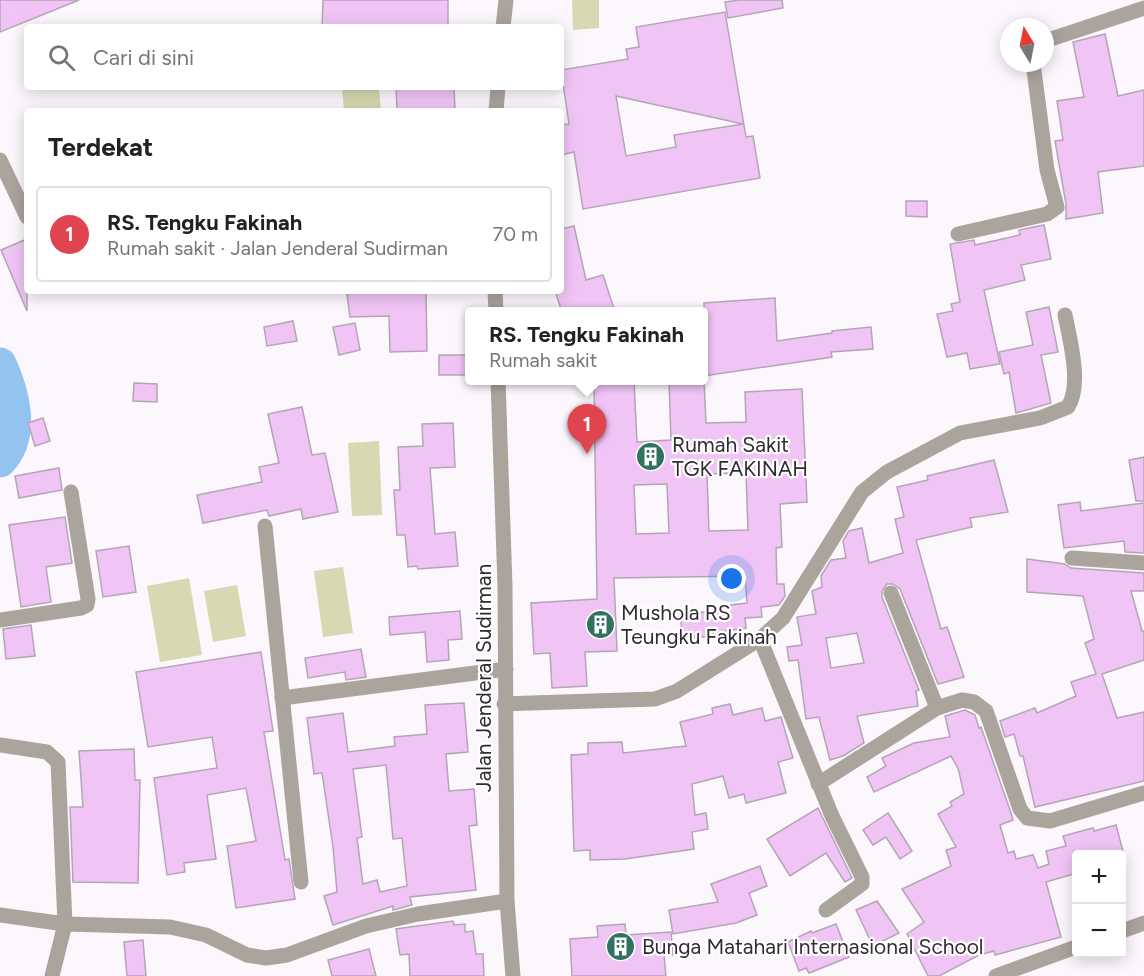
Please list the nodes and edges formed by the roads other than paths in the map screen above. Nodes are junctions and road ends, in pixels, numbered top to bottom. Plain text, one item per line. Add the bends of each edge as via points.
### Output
1 (506, 0) edge
2 (1144, 8) edge
3 (503, 24) edge
4 (1054, 38) edge
5 (1034, 72) edge
6 (498, 90) edge
7 (496, 108) edge
8 (0, 160) edge
9 (24, 211) edge
10 (958, 234) dead end
11 (1065, 315) dead end
12 (498, 385) edge
13 (71, 492) dead end
14 (265, 526) dead end
15 (1072, 558) dead end
16 (1144, 563) edge
17 (891, 593) dead end
18 (0, 620) edge
19 (760, 639) junction
20 (506, 669) junction
21 (282, 698) junction
22 (504, 704) junction
23 (937, 708) junction
24 (0, 745) edge
25 (818, 784) junction
26 (1144, 793) edge
27 (300, 882) dead end
28 (507, 901) junction
29 (826, 910) dead end
30 (0, 915) edge
31 (1144, 923) edge
32 (65, 924) junction
33 (1126, 930) edge
34 (1072, 949) edge
35 (52, 976) edge
36 (513, 976) edge
37 (996, 976) edge

1 - 3 street
2 - 4 street
5 - 10 street via 1047,170 1057,207 1047,214
6 - 7 street
8 - 9 street
11 - 19 street via 1075,382 1068,407 1040,418 960,433 888,472 862,492 783,618
12 - 20 street, Jalan Jenderal Sudirman
13 - 18 street via 87,605
14 - 21 street
15 - 16 street
17 - 23 street
19 - 22 street via 677,691 656,699
19 - 25 street
20 - 21 street
20 - 22 street, Jalan Jenderal Sudirman
21 - 27 street
22 - 28 street, Jalan Jenderal Sudirman
23 - 25 street
23 - 26 street via 962,700 974,702 986,711 1020,809 1033,820 1050,821
24 - 32 street via 47,752 58,762
25 - 29 street via 862,881 858,889
28 - 32 street via 366,926 287,955 266,958 247,955 190,930
28 - 36 street, Jalan Jenderal Sudirman
30 - 32 street
31 - 33 street
32 - 35 street
34 - 37 street

